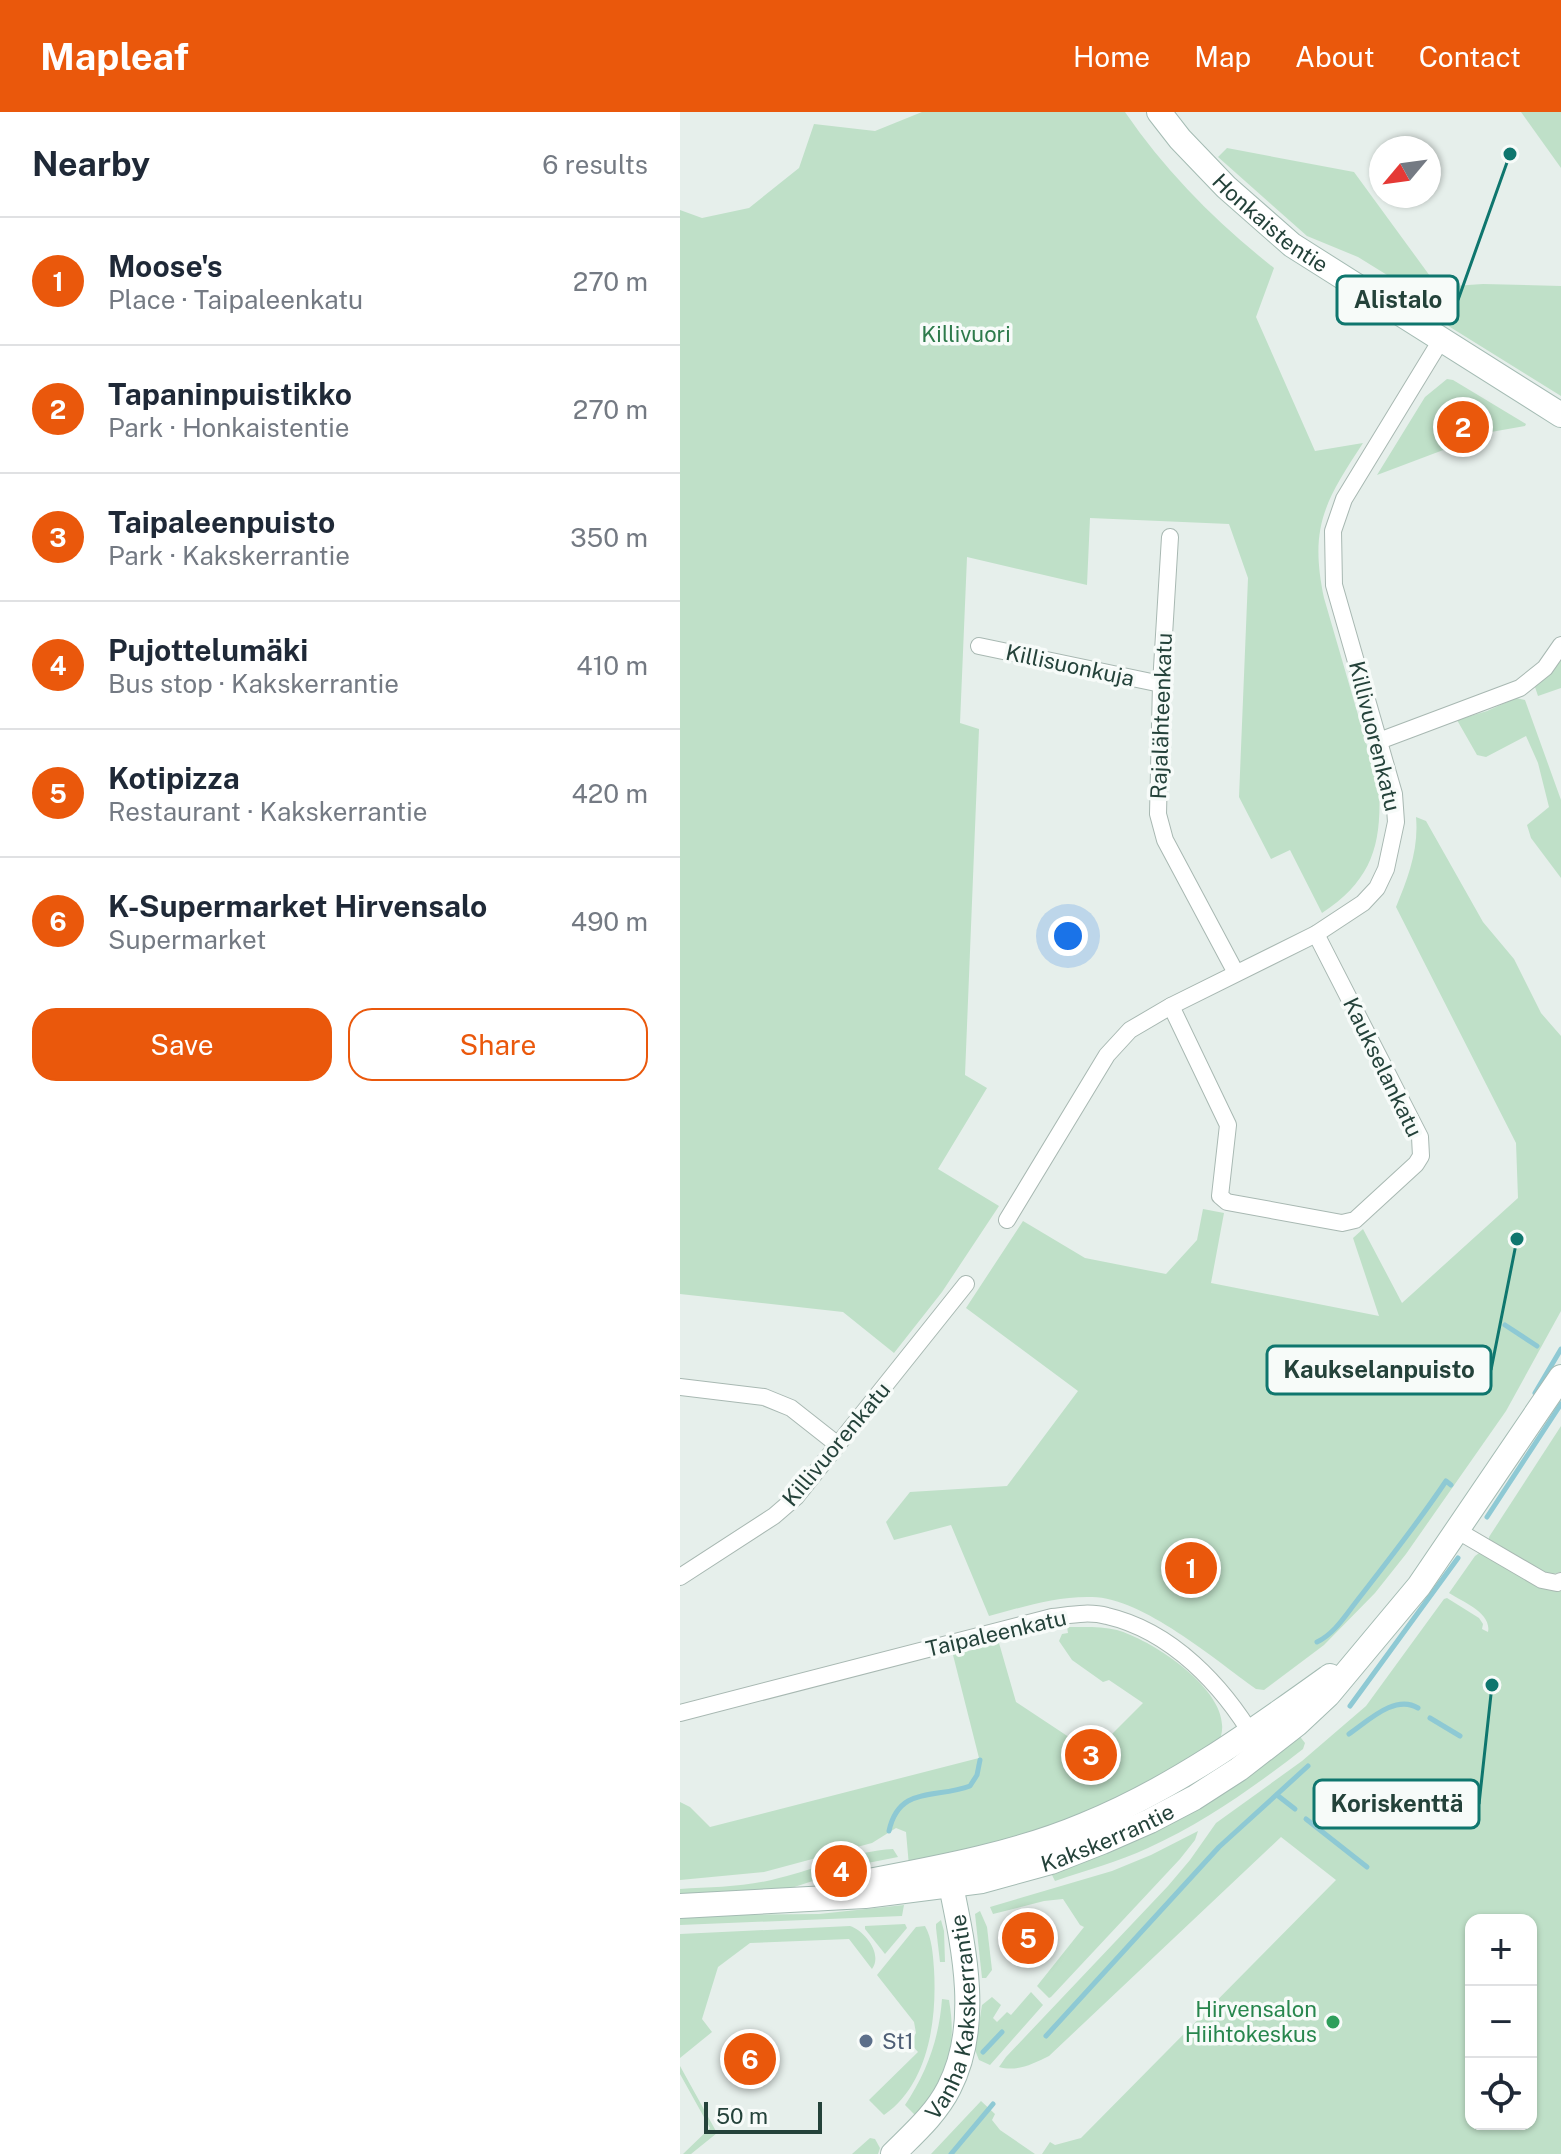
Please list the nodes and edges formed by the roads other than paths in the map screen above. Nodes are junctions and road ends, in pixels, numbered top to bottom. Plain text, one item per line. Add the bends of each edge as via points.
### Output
1 (1159, 112) edge
2 (1441, 340) junction
3 (1561, 415) edge
4 (1170, 537) dead end
5 (1561, 645) edge
6 (979, 646) dead end
7 (1161, 684) junction
8 (1379, 741) junction
9 (1316, 934) junction
10 (1236, 973) junction
11 (1171, 1006) junction
12 (1007, 1220) dead end
13 (966, 1284) dead end
14 (1561, 1377) edge
15 (680, 1387) edge
16 (838, 1445) junction
17 (1458, 1531) junction
18 (680, 1577) edge
19 (1561, 1581) edge
20 (680, 1713) edge
21 (1256, 1742) junction
22 (949, 1875) junction
23 (680, 1906) edge
24 (893, 2154) edge

1 - 2 main road, Honkaistentie via 1259,219 1336,275
2 - 3 main road, Honkaistentie
2 - 8 street, Killivuorenkatu via 1344,499 1333,531 1334,585
4 - 7 street, Rajalähteenkatu
5 - 8 street via 1545,668 1520,688
6 - 7 street, Killisuonkuja
7 - 10 street, Rajalähteenkatu via 1161,827
8 - 9 street, Killivuorenkatu via 1396,822 1386,869 1363,903
9 - 10 street, Killivuorenkatu
9 - 11 street, Kaukselankatu via 1422,1147 1416,1164 1355,1220 1342,1223 1227,1202 1220,1196 1228,1125
10 - 11 street, Killivuorenkatu
11 - 12 street, Killivuorenkatu via 1130,1030 1107,1055
13 - 16 street, Killivuorenkatu
14 - 17 main road, Kakskerrantie
15 - 16 street via 764,1397 791,1408
16 - 18 street, Killivuorenkatu via 774,1516
17 - 19 street via 1542,1580
17 - 21 main road, Kakskerrantie via 1359,1655
20 - 21 street, Taipaleenkatu via 1052,1617 1089,1614 1106,1615 1155,1635 1210,1679
21 - 22 main road, Kakskerrantie via 1194,1798 1126,1832 1051,1862 982,1881
22 - 23 main road, Kakskerrantie via 865,1896
22 - 24 main road, Vanha Kakskerrantie via 966,1987 963,2045 948,2090

